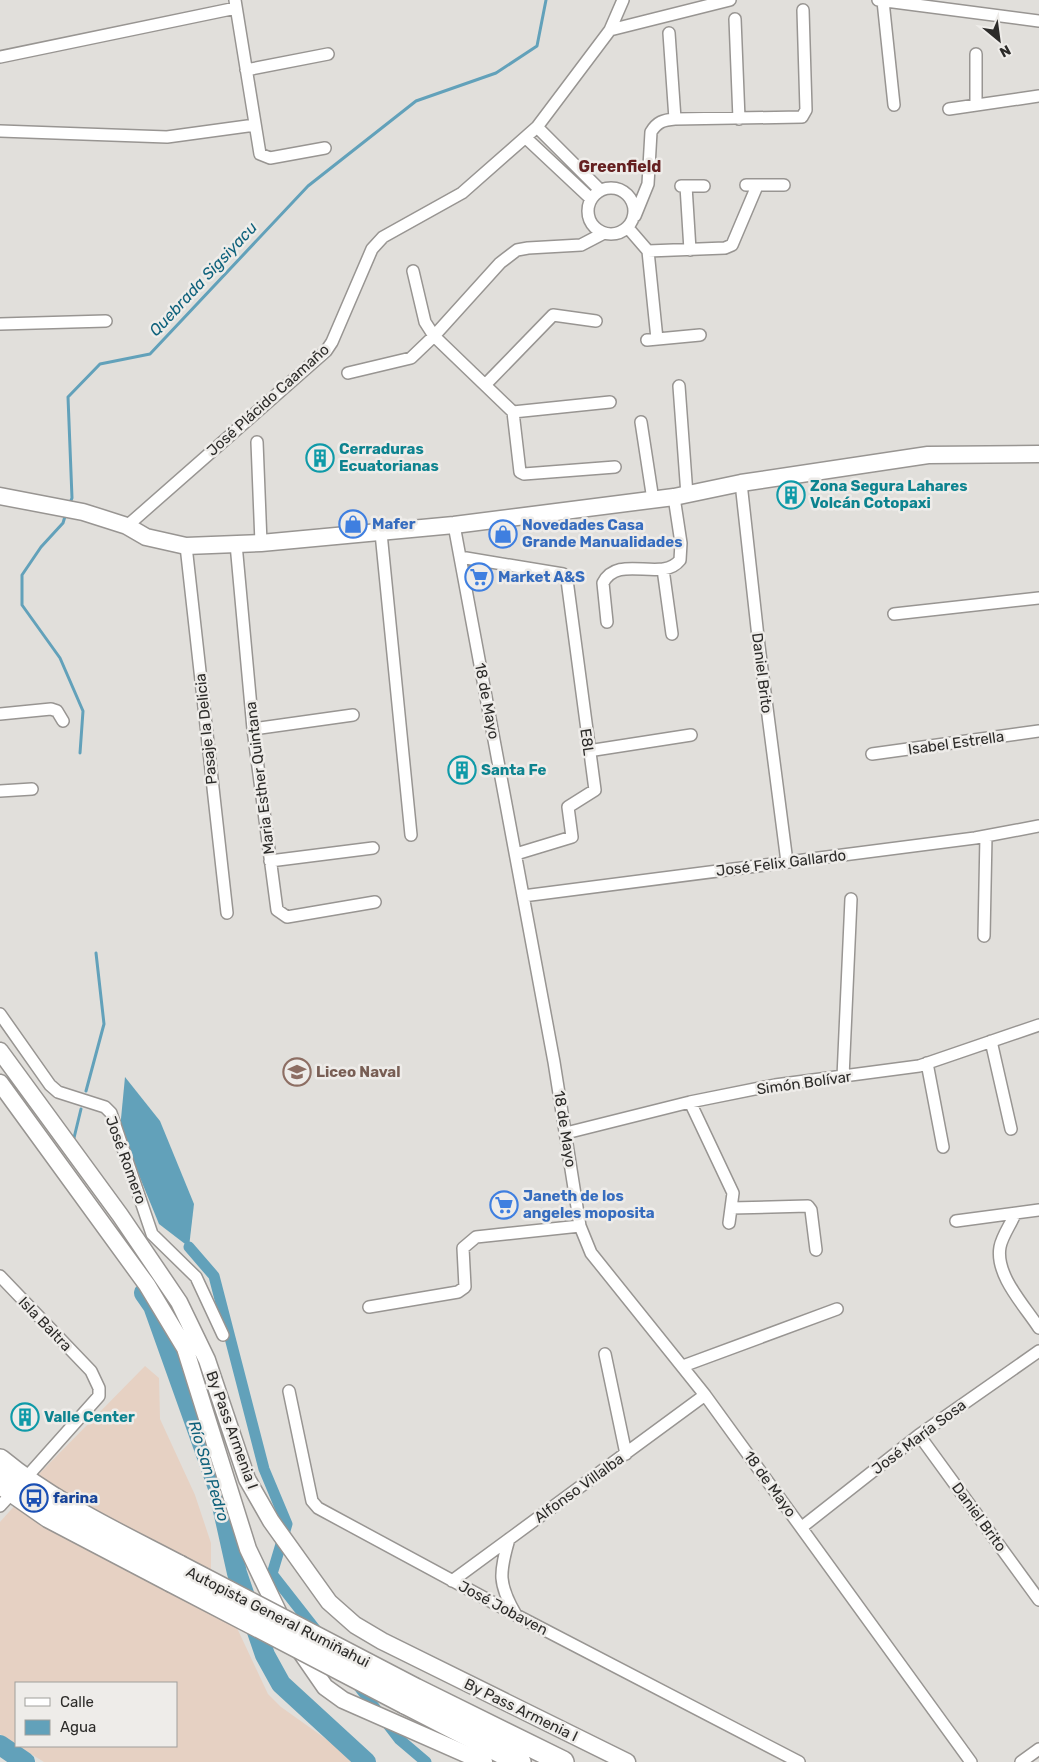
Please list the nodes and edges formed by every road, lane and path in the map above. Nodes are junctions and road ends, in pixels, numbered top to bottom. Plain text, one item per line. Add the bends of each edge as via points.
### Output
1 (624, 0) edge
2 (730, 0) edge
3 (881, 0) edge
4 (236, 4) edge
5 (803, 10) dead end
6 (735, 19) dead end
7 (1039, 21) edge
8 (610, 30) junction
9 (669, 33) dead end
10 (328, 54) dead end
11 (976, 54) dead end
12 (0, 56) edge
13 (246, 70) junction
14 (1039, 93) edge
15 (894, 105) dead end
16 (976, 105) junction
17 (949, 109) dead end
18 (674, 118) junction
19 (739, 118) junction
20 (255, 125) junction
21 (537, 127) junction
22 (0, 131) edge
23 (526, 138) junction
24 (325, 148) dead end
25 (784, 185) dead end
26 (704, 186) dead end
27 (600, 189) junction
28 (646, 194) junction
29 (590, 198) junction
30 (629, 199) junction
31 (635, 216) junction
32 (629, 229) junction
33 (604, 233) junction
34 (690, 250) junction
35 (648, 251) junction
36 (414, 271) dead end
37 (106, 321) dead end
38 (596, 321) dead end
39 (0, 324) edge
40 (700, 335) dead end
41 (434, 336) junction
42 (348, 374) dead end
43 (486, 384) junction
44 (679, 386) dead end
45 (610, 402) dead end
46 (513, 412) junction
47 (641, 422) dead end
48 (257, 442) dead end
49 (1039, 454) edge
50 (615, 467) dead end
51 (741, 483) junction
52 (0, 496) edge
53 (681, 496) junction
54 (653, 500) junction
55 (454, 525) junction
56 (127, 526) junction
57 (381, 533) junction
58 (261, 543) junction
59 (236, 544) junction
60 (186, 546) junction
61 (460, 557) junction
62 (663, 568) junction
63 (1039, 598) edge
64 (894, 614) dead end
65 (607, 622) dead end
66 (672, 634) dead end
67 (0, 714) edge
68 (353, 715) dead end
69 (64, 721) dead end
70 (253, 728) junction
71 (1039, 731) edge
72 (691, 735) dead end
73 (588, 751) junction
74 (872, 754) dead end
75 (32, 789) dead end
76 (0, 791) edge
77 (1039, 826) edge
78 (411, 835) dead end
79 (986, 836) junction
80 (373, 848) dead end
81 (516, 854) junction
82 (270, 861) junction
83 (787, 862) junction
84 (523, 896) junction
85 (851, 899) dead end
86 (375, 902) dead end
87 (227, 913) dead end
88 (984, 936) dead end
89 (0, 1014) edge
90 (1038, 1028) edge
91 (992, 1041) junction
92 (0, 1050) edge
93 (927, 1063) junction
94 (843, 1077) junction
95 (0, 1082) edge
96 (690, 1102) junction
97 (1011, 1129) dead end
98 (566, 1134) junction
99 (943, 1147) dead end
100 (731, 1208) junction
101 (1039, 1210) edge
102 (1015, 1214) junction
103 (956, 1221) dead end
104 (729, 1223) dead end
105 (580, 1226) junction
106 (816, 1250) dead end
107 (0, 1276) edge
108 (368, 1307) dead end
109 (837, 1309) dead end
110 (1039, 1328) edge
111 (223, 1335) dead end
112 (1039, 1351) edge
113 (605, 1354) dead end
114 (683, 1366) junction
115 (289, 1391) dead end
116 (705, 1395) junction
117 (919, 1435) junction
118 (626, 1454) junction
119 (0, 1460) edge
120 (9, 1491) edge
121 (802, 1527) junction
122 (509, 1539) junction
123 (452, 1581) junction
124 (1039, 1600) edge
125 (516, 1615) junction
126 (410, 1696) junction
127 (1039, 1749) edge
128 (484, 1762) edge
129 (520, 1762) edge
130 (563, 1762) edge
131 (627, 1762) edge
132 (799, 1762) edge
133 (971, 1762) edge
134 (1021, 1762) edge

1 - 8 street, José Plácido Caamaño
2 - 8 street
3 - 7 street
3 - 15 street
4 - 12 street
4 - 13 street
5 - 19 street via 806,110 802,116 794,118
6 - 19 street
8 - 21 street, José Plácido Caamaño
9 - 18 street
10 - 13 street
11 - 16 street
13 - 20 street
14 - 16 street
16 - 17 street
18 - 19 street
18 - 28 street via 664,119 651,132
20 - 22 street via 168,138
20 - 24 street via 260,154 264,158
21 - 23 street, José Plácido Caamaño
21 - 27 street
23 - 29 street
23 - 56 street, José Plácido Caamaño via 462,193 383,237 372,249 326,352
25 - 34 street via 752,186 732,245
26 - 34 street via 683,186
27 - 29 street
27 - 30 street via 619,189
28 - 30 street
28 - 31 street
29 - 33 street via 589,218
30 - 31 street
31 - 32 street
32 - 33 street via 617,235
32 - 35 street
33 - 41 street via 580,246 528,248 509,255
34 - 35 street
35 - 40 street via 652,340
36 - 41 street via 425,322
37 - 39 street
38 - 43 street via 553,316
41 - 42 street via 411,358
41 - 43 street
43 - 46 street
44 - 53 street
45 - 46 street
46 - 50 street via 520,472
47 - 54 street
48 - 58 street
49 - 51 main road via 928,455
51 - 53 main road
51 - 83 street, Daniel Brito
52 - 56 main road via 83,512
53 - 54 main road
53 - 62 street via 682,555 674,566
54 - 55 main road
55 - 57 main road
55 - 61 street, 18 de Mayo
56 - 60 main road via 146,537
57 - 58 main road
57 - 78 street
58 - 59 main road
59 - 60 main road
59 - 70 street, Maria Esther Quintana
60 - 87 street, Pasaje la Delicia
61 - 73 street, E8L via 563,574 567,580
61 - 81 street, 18 de Mayo
62 - 65 street via 624,569 611,573 603,583
62 - 66 street
63 - 64 street
67 - 69 street via 51,709 57,711
68 - 70 street
70 - 82 street, Maria Esther Quintana
71 - 74 street, Isabel Estrella
72 - 73 street
73 - 81 street, E8L via 595,790 568,807 572,837
75 - 76 street
77 - 79 street, José Felix Gallardo
79 - 83 street, José Felix Gallardo
79 - 88 street
80 - 82 street
81 - 84 street, 18 de Mayo
82 - 86 street, Maria Esther Quintana via 277,910 281,915 287,917
83 - 84 street, José Felix Gallardo
84 - 98 street, 18 de Mayo
85 - 94 street
89 - 111 street, José Romero via 50,1085 58,1092 105,1107 111,1113 152,1234 196,1277
90 - 91 street, Simón Bolívar
91 - 93 street, Simón Bolívar
91 - 97 street
92 - 131 main road, By Pass Armenia I via 179,1302 207,1360 248,1479 271,1521 329,1602 355,1625
93 - 94 street, Simón Bolívar
93 - 99 street
94 - 96 street, Simón Bolívar via 774,1085
95 - 128 main road, By Pass Armenia I via 147,1285 185,1348 248,1549 290,1636 312,1670 325,1687 342,1700
96 - 98 street, Simón Bolívar
96 - 100 street via 733,1193
98 - 105 street, 18 de Mayo
100 - 104 street
100 - 106 street via 808,1206
101 - 102 street
102 - 103 street
102 - 110 street via 1000,1246 1000,1261 1011,1285
105 - 108 street via 476,1237 464,1248 465,1287 458,1292
105 - 114 street, 18 de Mayo via 591,1253
107 - 120 street, Isla Baltra via 91,1371 100,1394
109 - 114 street
112 - 117 street, José María Sosa
113 - 118 street
114 - 116 street, 18 de Mayo
115 - 123 street, José Jobaven via 314,1506
116 - 118 street, Alfonso Villalba
116 - 121 street, 18 de Mayo
117 - 121 street, José María Sosa
117 - 124 street, Daniel Brito
118 - 122 street, Alfonso Villalba
119 - 120 highway, Autopista General Rumiñahui
120 - 126 highway, Autopista General Rumiñahui, bridge via 49,1517 175,1573
121 - 133 street, 18 de Mayo
122 - 123 street, Alfonso Villalba
122 - 125 street via 500,1576 504,1593
123 - 125 street, José Jobaven
125 - 132 street, José Jobaven
126 - 129 highway, Autopista General Rumiñahui
126 - 130 highway, Autopista General Rumiñahui
127 - 134 street

